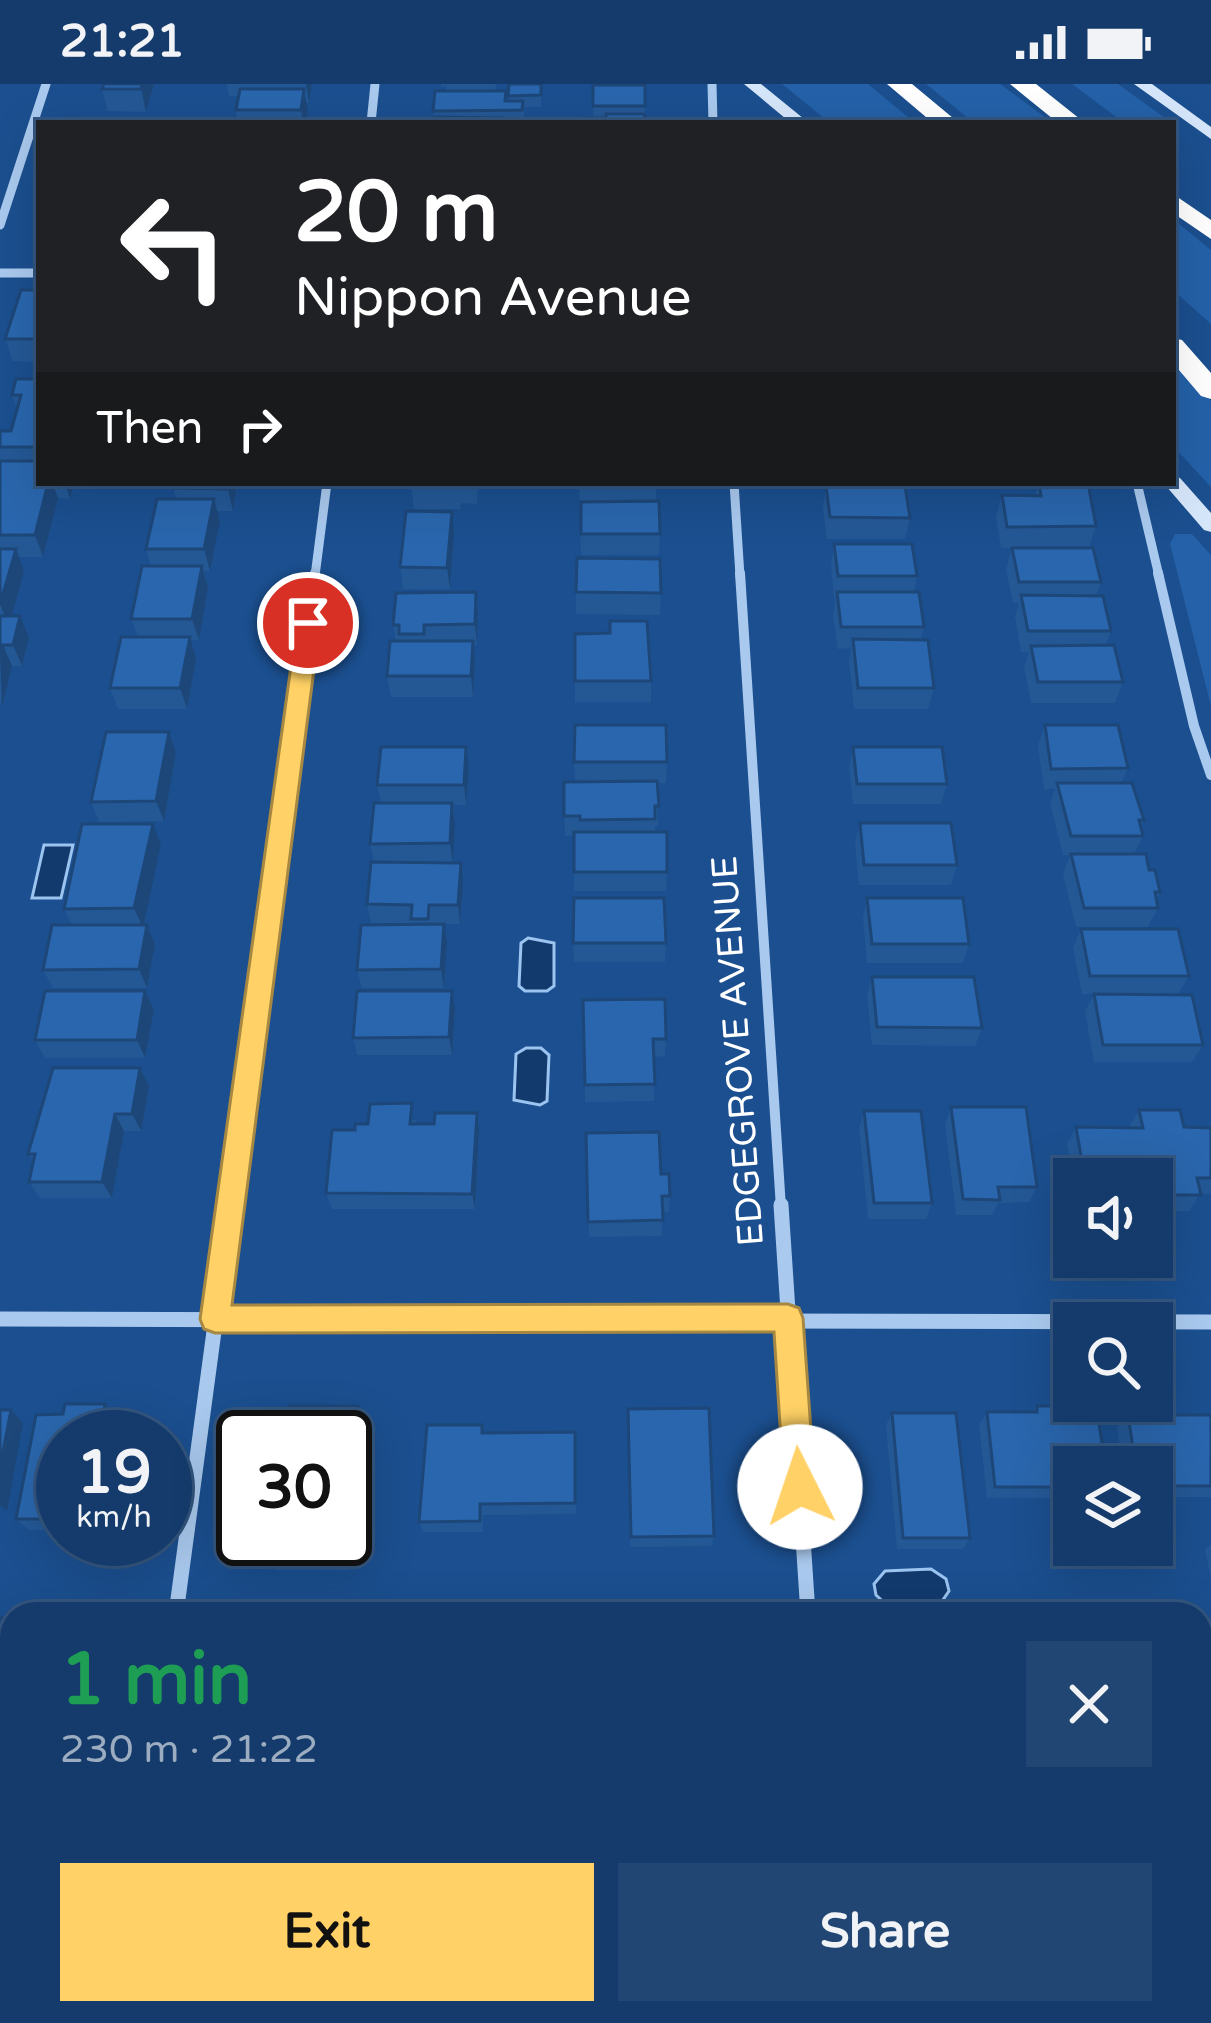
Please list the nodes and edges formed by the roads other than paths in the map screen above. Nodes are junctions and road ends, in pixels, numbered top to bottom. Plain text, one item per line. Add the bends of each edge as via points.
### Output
1 (46, 84) edge
2 (375, 84) edge
3 (712, 84) edge
4 (752, 84) edge
5 (898, 84) edge
6 (1021, 84) edge
7 (1142, 84) edge
8 (371, 120) edge
9 (713, 120) edge
10 (796, 120) edge
11 (943, 120) edge
12 (1069, 120) edge
13 (1211, 134) edge
14 (1176, 203) edge
15 (0, 225) edge
16 (1211, 232) edge
17 (0, 273) edge
18 (36, 273) edge
19 (1176, 321) edge
20 (1176, 349) edge
21 (1211, 352) edge
22 (1211, 390) edge
23 (1176, 485) edge
24 (327, 486) edge
25 (734, 486) edge
26 (1138, 486) edge
27 (1211, 525) edge
28 (1211, 775) edge
29 (788, 1318) junction
30 (0, 1319) edge
31 (215, 1319) junction
32 (1211, 1322) edge
33 (178, 1602) edge
34 (807, 1602) edge

1 - 15 street
2 - 8 street
3 - 9 street
4 - 10 main road
5 - 11 highway
6 - 12 highway
7 - 13 main road
14 - 16 highway
17 - 18 street
19 - 21 highway
20 - 22 highway
23 - 27 main road
24 - 31 street
25 - 29 street, EDGEGROVE AVENUE
26 - 28 street
29 - 31 street
29 - 32 street
29 - 34 street, EDGEGROVE AVENUE
30 - 31 street
31 - 33 street

